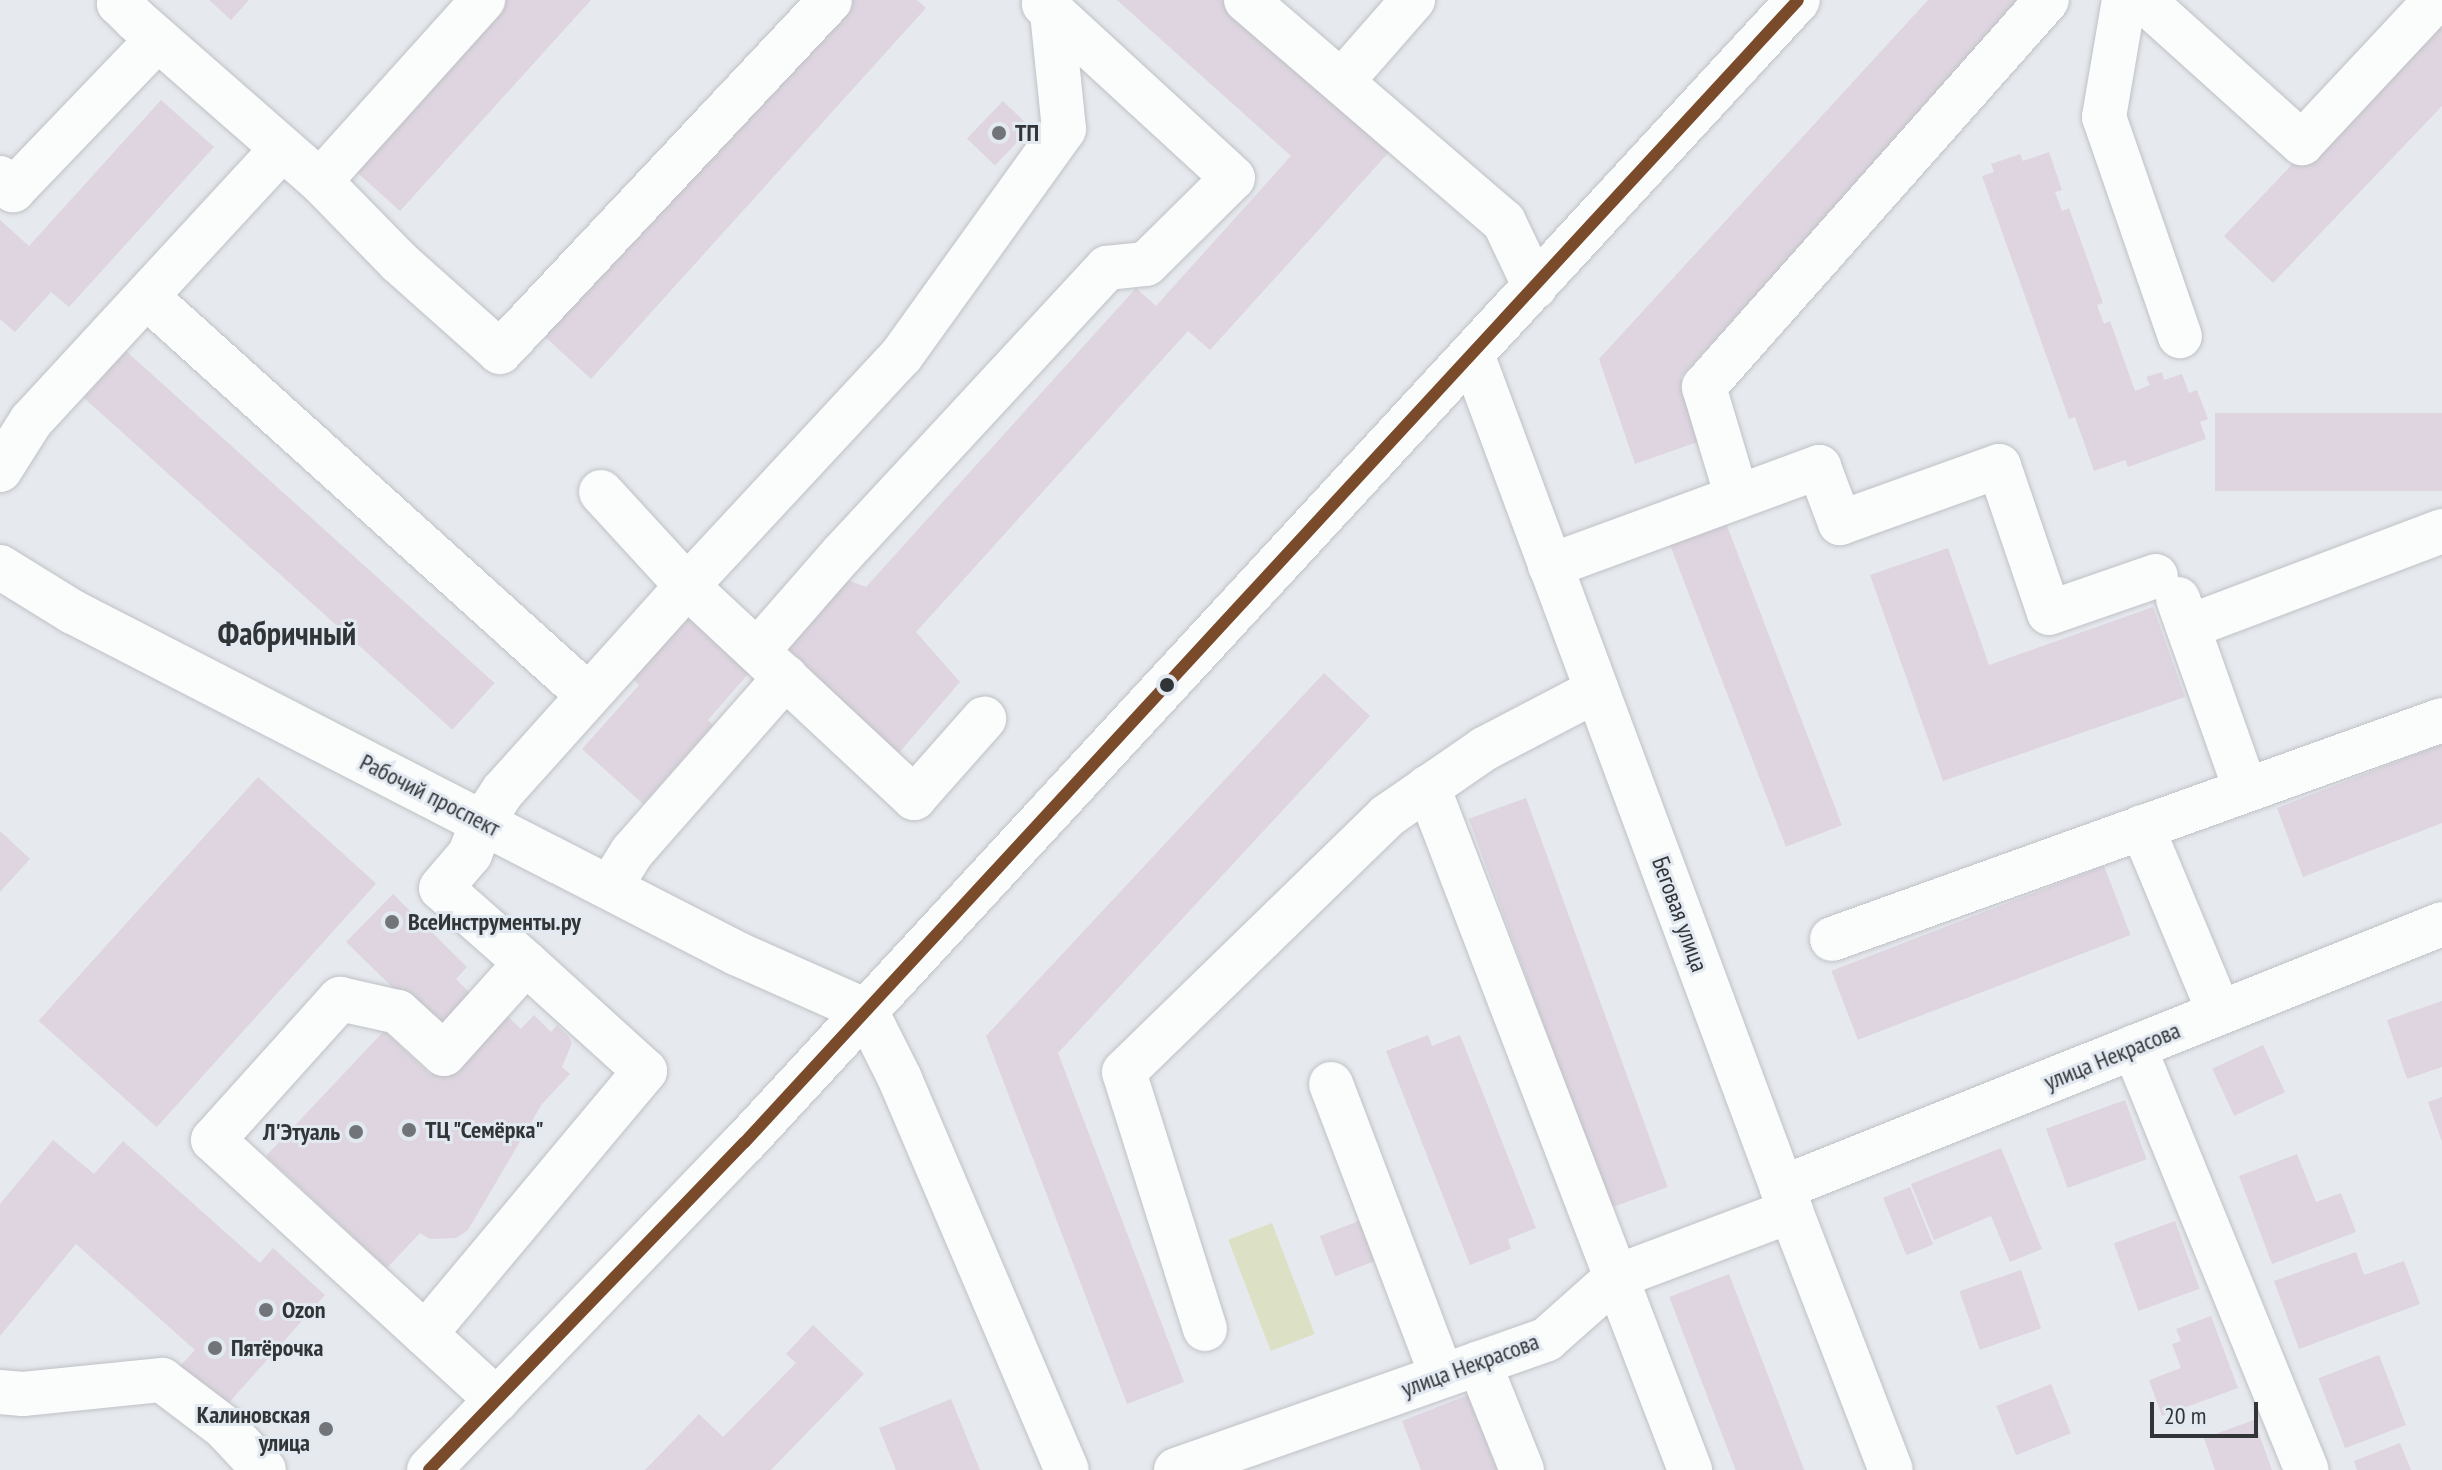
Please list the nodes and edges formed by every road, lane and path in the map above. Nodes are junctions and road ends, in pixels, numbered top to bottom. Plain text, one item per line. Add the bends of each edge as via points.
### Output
1 (121, 0) edge
2 (483, 0) edge
3 (830, 0) edge
4 (1246, 0) edge
5 (1413, 0) edge
6 (1798, 0) edge
7 (2047, 0) edge
8 (2124, 0) edge
9 (2143, 0) edge
10 (2436, 0) edge
11 (1051, 4) edge
12 (158, 39) junction
13 (1342, 81) junction
14 (282, 149) junction
15 (0, 178) edge
16 (320, 181) junction
17 (1535, 287) junction
18 (147, 297) junction
19 (2180, 336) dead end
20 (1473, 357) junction
21 (0, 470) edge
22 (601, 492) dead end
23 (1737, 497) junction
24 (2442, 531) edge
25 (1550, 566) junction
26 (0, 567) edge
27 (687, 586) junction
28 (2188, 627) junction
29 (772, 663) junction
30 (1597, 690) junction
31 (588, 695) junction
32 (984, 719) dead end
33 (2442, 720) edge
34 (1428, 787) junction
35 (2245, 788) junction
36 (482, 823) junction
37 (2142, 827) junction
38 (610, 887) junction
39 (2442, 924) edge
40 (1832, 939) dead end
41 (526, 963) junction
42 (866, 1011) junction
43 (2219, 1012) junction
44 (2134, 1047) junction
45 (1331, 1084) dead end
46 (1786, 1199) junction
47 (1618, 1276) junction
48 (1205, 1329) dead end
49 (425, 1334) junction
50 (1461, 1369) junction
51 (0, 1392) edge
52 (497, 1400) junction
53 (1235, 1460) edge
54 (264, 1470) edge
55 (429, 1470) edge
56 (1067, 1470) edge
57 (1176, 1470) edge
58 (1522, 1470) edge
59 (1690, 1470) edge
60 (1891, 1470) edge
61 (2307, 1470) edge

1 - 12 street
2 - 16 street
3 - 16 street via 500,352 399,262
4 - 13 street
5 - 13 street
6 - 17 street
7 - 23 street via 1704,387
8 - 19 street via 2104,117
9 - 10 street via 2302,143
11 - 27 street via 1064,129 901,356
11 - 29 street via 1233,178 1146,264 1107,268 842,554
12 - 14 street
12 - 15 street via 13,190
13 - 17 street via 1504,222
14 - 16 street
14 - 18 street
17 - 20 street
18 - 21 street via 31,421
18 - 31 street
20 - 25 street, Беговая улица
20 - 42 street
22 - 27 street
23 - 25 street
23 - 28 street via 1819,467 1840,523 1999,466 2049,613 2162,575
24 - 28 street
25 - 30 street, Беговая улица
26 - 36 street, Рабочий проспект via 73,612
27 - 29 street
27 - 31 street
28 - 35 street
29 - 32 street via 914,798
29 - 38 street
30 - 34 street via 1484,749
30 - 46 street, Беговая улица
31 - 36 street via 503,791
33 - 35 street
34 - 47 street
34 - 48 street via 1387,816 1124,1072
35 - 37 street
36 - 38 street, Рабочий проспект
36 - 41 street via 470,854 441,888
37 - 40 street
37 - 43 street
38 - 42 street, Рабочий проспект via 738,954
39 - 43 street, улица Некрасова
41 - 49 street via 645,1071
41 - 49 street via 444,1054 398,1012 340,999 213,1140
42 - 52 street
42 - 56 street
43 - 44 street, улица Некрасова
44 - 46 street, улица Некрасова
44 - 61 street
45 - 50 street
46 - 47 street, улица Некрасова
46 - 60 street, Беговая улица
47 - 50 street, улица Некрасова via 1547,1339
47 - 59 street
49 - 52 street
50 - 53 street, улица Некрасова
50 - 58 street
51 - 54 street via 162,1380 225,1428
52 - 55 street
53 - 57 street, улица Некрасова

